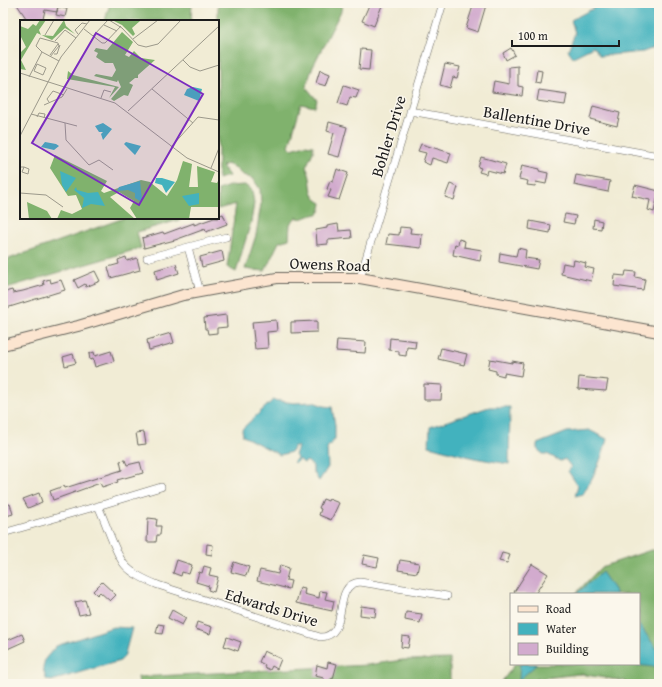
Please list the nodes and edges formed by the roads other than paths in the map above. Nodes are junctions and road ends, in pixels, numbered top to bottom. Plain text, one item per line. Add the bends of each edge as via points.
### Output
1 (443, 3) edge
2 (410, 111) junction
3 (659, 156) edge
4 (226, 237) dead end
5 (188, 248) junction
6 (146, 258) dead end
7 (360, 278) junction
8 (200, 292) junction
9 (658, 329) edge
10 (3, 345) edge
11 (161, 487) dead end
12 (98, 506) junction
13 (3, 533) edge
14 (446, 596) dead end

1 - 2 street, Bohler Drive
2 - 3 street, Ballentine Drive
2 - 7 street, Bohler Drive
4 - 5 street
5 - 6 street
5 - 8 street
7 - 8 street, Owens Road via 277,278
7 - 9 street, Owens Road
8 - 10 street, Owens Road
11 - 12 street
12 - 13 street
12 - 14 street, Edwards Drive via 121,559 145,580 320,637 332,634 336,628 345,592 354,582

